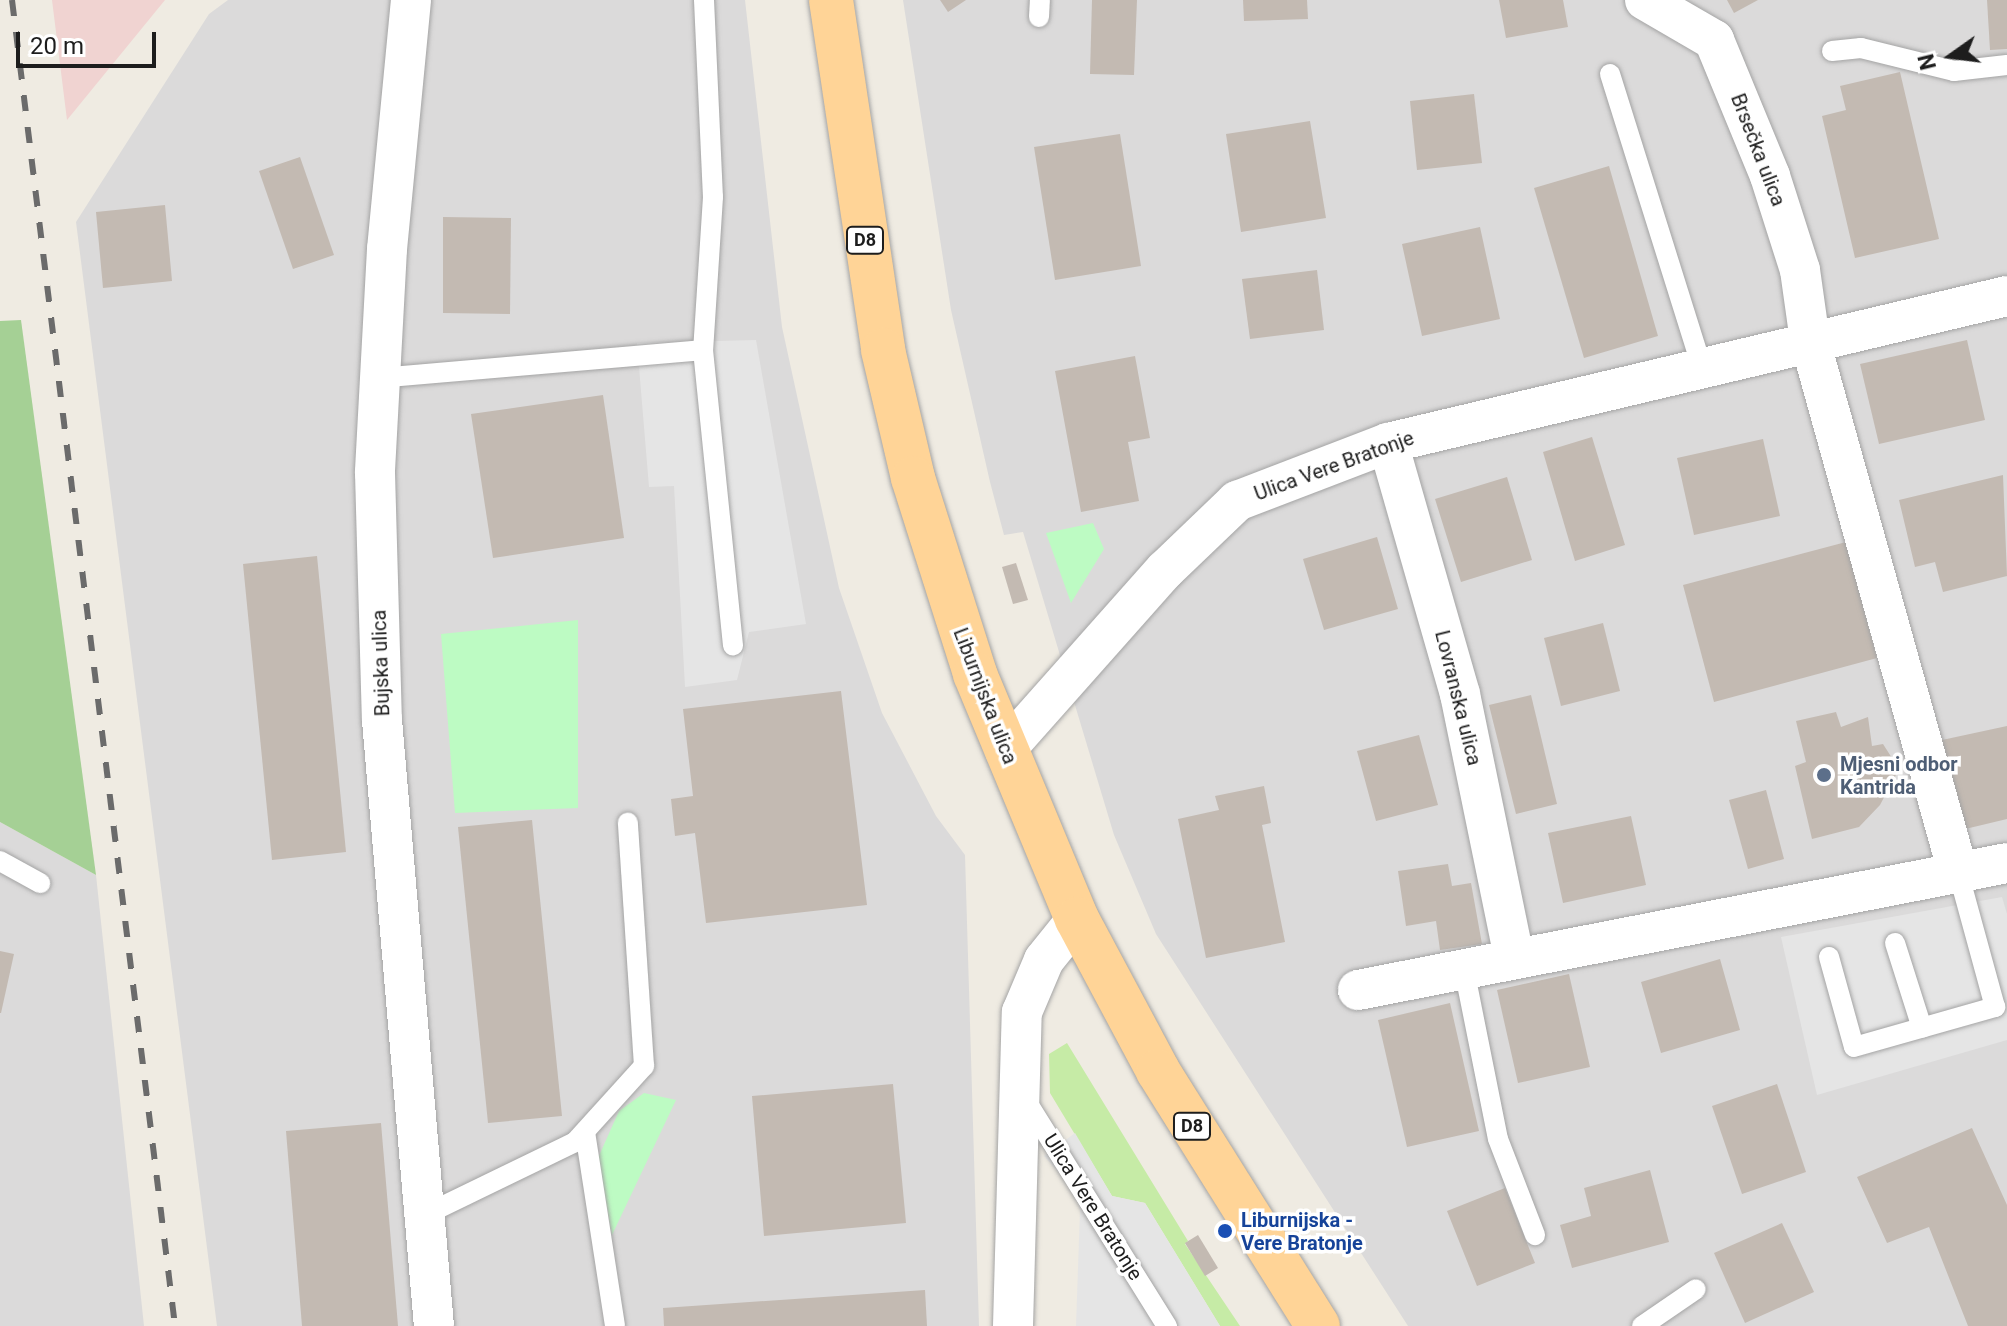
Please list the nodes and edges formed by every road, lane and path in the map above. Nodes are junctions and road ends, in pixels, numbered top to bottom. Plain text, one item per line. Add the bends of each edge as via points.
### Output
1 (411, 0) edge
2 (704, 0) edge
3 (831, 0) edge
4 (1645, 0) edge
5 (1832, 51) dead end
6 (2007, 65) edge
7 (1610, 74) dead end
8 (2007, 296) edge
9 (1810, 341) junction
10 (703, 350) junction
11 (1702, 367) junction
12 (378, 378) junction
13 (1388, 443) junction
14 (733, 645) dead end
15 (1005, 750) junction
16 (628, 823) dead end
17 (0, 861) edge
18 (2007, 863) edge
19 (1958, 872) junction
20 (40, 883) dead end
21 (1077, 919) junction
22 (1895, 943) dead end
23 (1514, 957) junction
24 (1829, 957) dead end
25 (1464, 969) junction
26 (1358, 990) dead end
27 (1922, 1028) junction
28 (1018, 1089) junction
29 (585, 1132) junction
30 (427, 1214) junction
31 (1535, 1235) dead end
32 (1696, 1289) dead end
33 (434, 1326) edge
34 (615, 1326) edge
35 (1013, 1326) edge
36 (1167, 1326) edge
37 (1318, 1326) edge
38 (1642, 1326) edge

1 - 12 street, Bujska ulica
2 - 10 lane via 713,197
3 - 15 main road, Liburnijska ulica / D8 via 878,322 909,464 970,662
4 - 9 street, Brsečka ulica via 1714,40 1770,176 1800,270
5 - 6 lane via 1861,48 1954,71
7 - 11 lane
8 - 9 street, Ulica Vere Bratonje
9 - 11 street, Ulica Vere Bratonje
9 - 19 street
10 - 12 lane
10 - 14 lane
11 - 13 street, Ulica Vere Bratonje
12 - 30 street, Bujska ulica via 375,473 382,720 404,1007
13 - 15 street, Ulica Vere Bratonje via 1237,501 1165,570
13 - 23 street, Lovranska ulica via 1460,694
15 - 21 main road, Liburnijska ulica / D8
16 - 29 lane via 644,1066
17 - 20 lane
18 - 19 street
19 - 23 street
19 - 27 lane via 1995,1007
21 - 28 street, Ulica Vere Bratonje via 1044,960 1022,1012
21 - 37 main road, Liburnijska ulica / D8 via 1158,1071
22 - 27 lane
23 - 25 street
24 - 27 lane via 1854,1047
25 - 26 street
25 - 31 lane via 1498,1139
28 - 35 street, Ulica Vere Bratonje
28 - 36 lane, Ulica Vere Bratonje
29 - 30 lane via 520,1172
29 - 34 lane
30 - 33 street, Bujska ulica
32 - 38 lane

